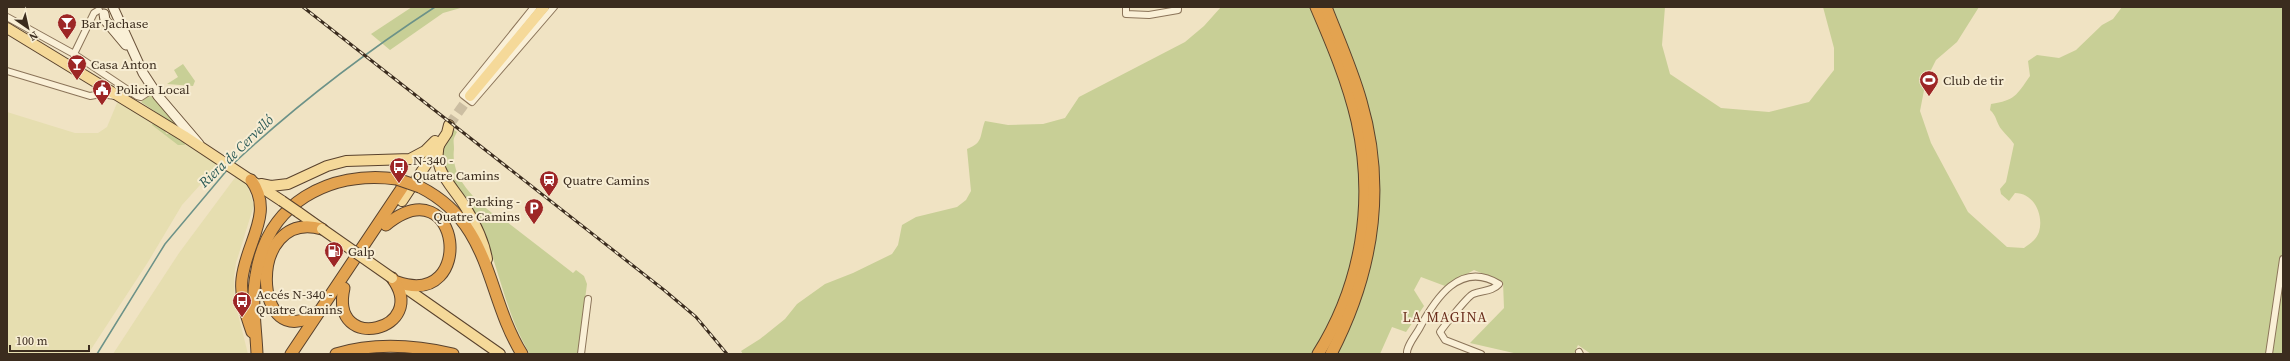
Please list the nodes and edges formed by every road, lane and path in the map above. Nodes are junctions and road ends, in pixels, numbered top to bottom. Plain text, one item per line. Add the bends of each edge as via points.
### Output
1 (113, 7) edge
2 (534, 7) edge
3 (544, 7) edge
4 (554, 7) edge
5 (1126, 7) edge
6 (1178, 7) edge
7 (1316, 7) edge
8 (1326, 7) edge
9 (100, 10) edge
10 (7, 17) edge
11 (7, 23) edge
12 (7, 28) edge
13 (74, 54) junction
14 (135, 58) junction
15 (7, 71) edge
16 (154, 89) junction
17 (113, 92) junction
18 (94, 95) junction
19 (470, 96) tunnel mouth
20 (438, 142) junction
21 (202, 147) junction
22 (251, 179) junction
23 (400, 184) junction
24 (402, 201) joint
25 (386, 225) junction
26 (322, 229) junction
27 (2283, 259) edge
28 (489, 269) junction
29 (394, 280) junction
30 (344, 288) junction
31 (588, 299) dead end
32 (321, 309) junction
33 (257, 351) edge
34 (291, 354) edge
35 (300, 354) edge
36 (336, 354) edge
37 (453, 354) edge
38 (500, 354) edge
39 (522, 354) edge
40 (581, 354) edge
41 (1318, 354) edge
42 (1331, 354) edge
43 (1407, 354) edge
44 (1481, 354) edge
45 (2268, 354) edge

1 - 9 street via 110,12
1 - 14 street
2 - 4 street via 463,95 472,102
3 - 19 main road
5 - 6 street via 1126,14 1149,16 1178,10
7 - 41 highway via 1340,66 1357,121 1366,196 1361,243 1352,284 1335,328
8 - 42 highway via 1362,102 1372,153 1374,191 1372,225 1361,284
9 - 13 street via 94,13
9 - 14 street
10 - 13 street
11 - 17 main road
12 - 17 main road
13 - 16 street via 137,96 141,97
14 - 16 street
15 - 18 street via 63,90
16 - 21 street
17 - 18 street
17 - 18 street
17 - 18 street
17 - 21 main road
20 - 22 main road via 410,159 353,160 327,166 282,185 271,186
20 - 23 main road
20 - 24 main road
20 - 28 main road via 440,169 473,220
21 - 22 main road
22 - 26 main road, bridge
22 - 33 highway via 260,195 262,209 244,267 242,292 246,316
23 - 28 highway, bridge via 420,187 443,202 458,216 476,241
23 - 32 highway
23 - 33 highway via 371,176 339,181 308,194 283,216 265,244 256,275 254,297
24 - 25 highway
25 - 29 highway via 402,213 413,209 428,212 443,222 450,236 450,252 446,264 435,280 426,285 416,286
25 - 30 highway
26 - 29 main road, bridge
26 - 32 highway via 302,226 288,232 277,244 269,264 266,285 268,302 274,311 288,319 302,320
27 - 45 street
28 - 39 highway via 509,327
29 - 30 highway via 401,293 401,307 395,317 383,326 370,329 351,323 344,314
29 - 38 main road
30 - 35 highway
31 - 40 street
32 - 34 highway
36 - 37 highway via 383,346 430,349
43 - 44 street via 1426,315 1439,297 1454,283 1469,276 1482,276 1499,284 1495,289 1471,295 1440,332 1445,340

